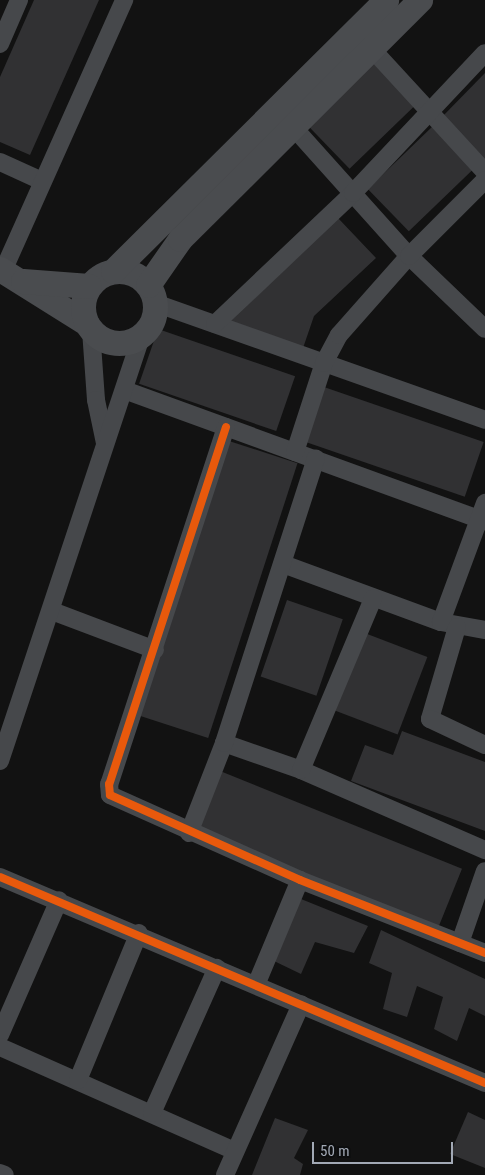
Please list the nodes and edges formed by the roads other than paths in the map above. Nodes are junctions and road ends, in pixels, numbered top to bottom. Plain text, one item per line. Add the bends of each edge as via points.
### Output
1 (19, 0) edge
2 (124, 0) edge
3 (386, 0) edge
4 (420, 0) edge
5 (0, 44) edge
6 (371, 48) junction
7 (485, 54) edge
8 (430, 112) junction
9 (283, 116) junction
10 (0, 162) edge
11 (485, 172) edge
12 (485, 180) edge
13 (42, 181) junction
14 (353, 192) junction
15 (409, 256) junction
16 (113, 271) junction
17 (8, 274) edge
18 (89, 286) junction
19 (151, 294) junction
20 (215, 324) junction
21 (89, 327) junction
22 (485, 329) edge
23 (142, 334) junction
24 (324, 363) junction
25 (127, 391) junction
26 (485, 420) edge
27 (226, 427) junction
28 (105, 443) junction
29 (295, 452) junction
30 (316, 459) junction
31 (483, 514) edge
32 (283, 564) junction
33 (373, 600) junction
34 (52, 611) junction
35 (449, 625) junction
36 (485, 630) edge
37 (155, 650) junction
38 (224, 743) junction
39 (485, 745) edge
40 (0, 761) edge
41 (301, 770) junction
42 (188, 833) junction
43 (485, 850) edge
44 (485, 871) edge
45 (0, 877) edge
46 (300, 880) junction
47 (58, 900) junction
48 (139, 933) junction
49 (460, 943) junction
50 (485, 953) edge
51 (217, 968) junction
52 (256, 985) junction
53 (301, 1004) junction
54 (0, 1035) edge
55 (0, 1047) edge
56 (78, 1080) junction
57 (485, 1083) edge
58 (152, 1113) junction
59 (235, 1151) junction
60 (0, 1173) edge
61 (5, 1175) edge
62 (225, 1175) edge

1 - 5 street
2 - 13 street
3 - 9 street
4 - 6 street
6 - 8 street
6 - 9 street
7 - 8 street
8 - 11 street
8 - 14 street
9 - 14 street
9 - 16 street
9 - 19 street via 180,239
10 - 13 street
12 - 15 street
13 - 17 street
14 - 15 street
14 - 20 street
15 - 22 street
15 - 24 street via 339,335
16 - 18 street
16 - 19 street via 132,273
17 - 18 street
17 - 21 street
18 - 21 street via 82,304
19 - 20 street
19 - 23 street via 153,320
20 - 24 street
21 - 23 street via 110,342
21 - 28 street via 96,400
23 - 25 street
24 - 26 street
24 - 29 street
25 - 27 street
25 - 28 street
27 - 29 street
27 - 37 street
28 - 34 street
29 - 30 street
30 - 31 street
30 - 32 street
31 - 35 street
32 - 33 street
32 - 38 street
33 - 35 street
33 - 41 street
34 - 37 street
34 - 40 street
35 - 36 street
35 - 39 street via 430,719
37 - 42 street via 108,791 115,799
38 - 41 street
38 - 42 street
41 - 43 street
42 - 46 street
44 - 49 street
45 - 47 street
46 - 49 street
46 - 52 street
47 - 48 street
47 - 54 street
48 - 51 street
48 - 56 street
49 - 50 street
51 - 52 street
51 - 58 street
52 - 53 street
53 - 57 street
53 - 59 street
55 - 56 street
56 - 58 street
58 - 59 street
59 - 62 street
60 - 61 street

